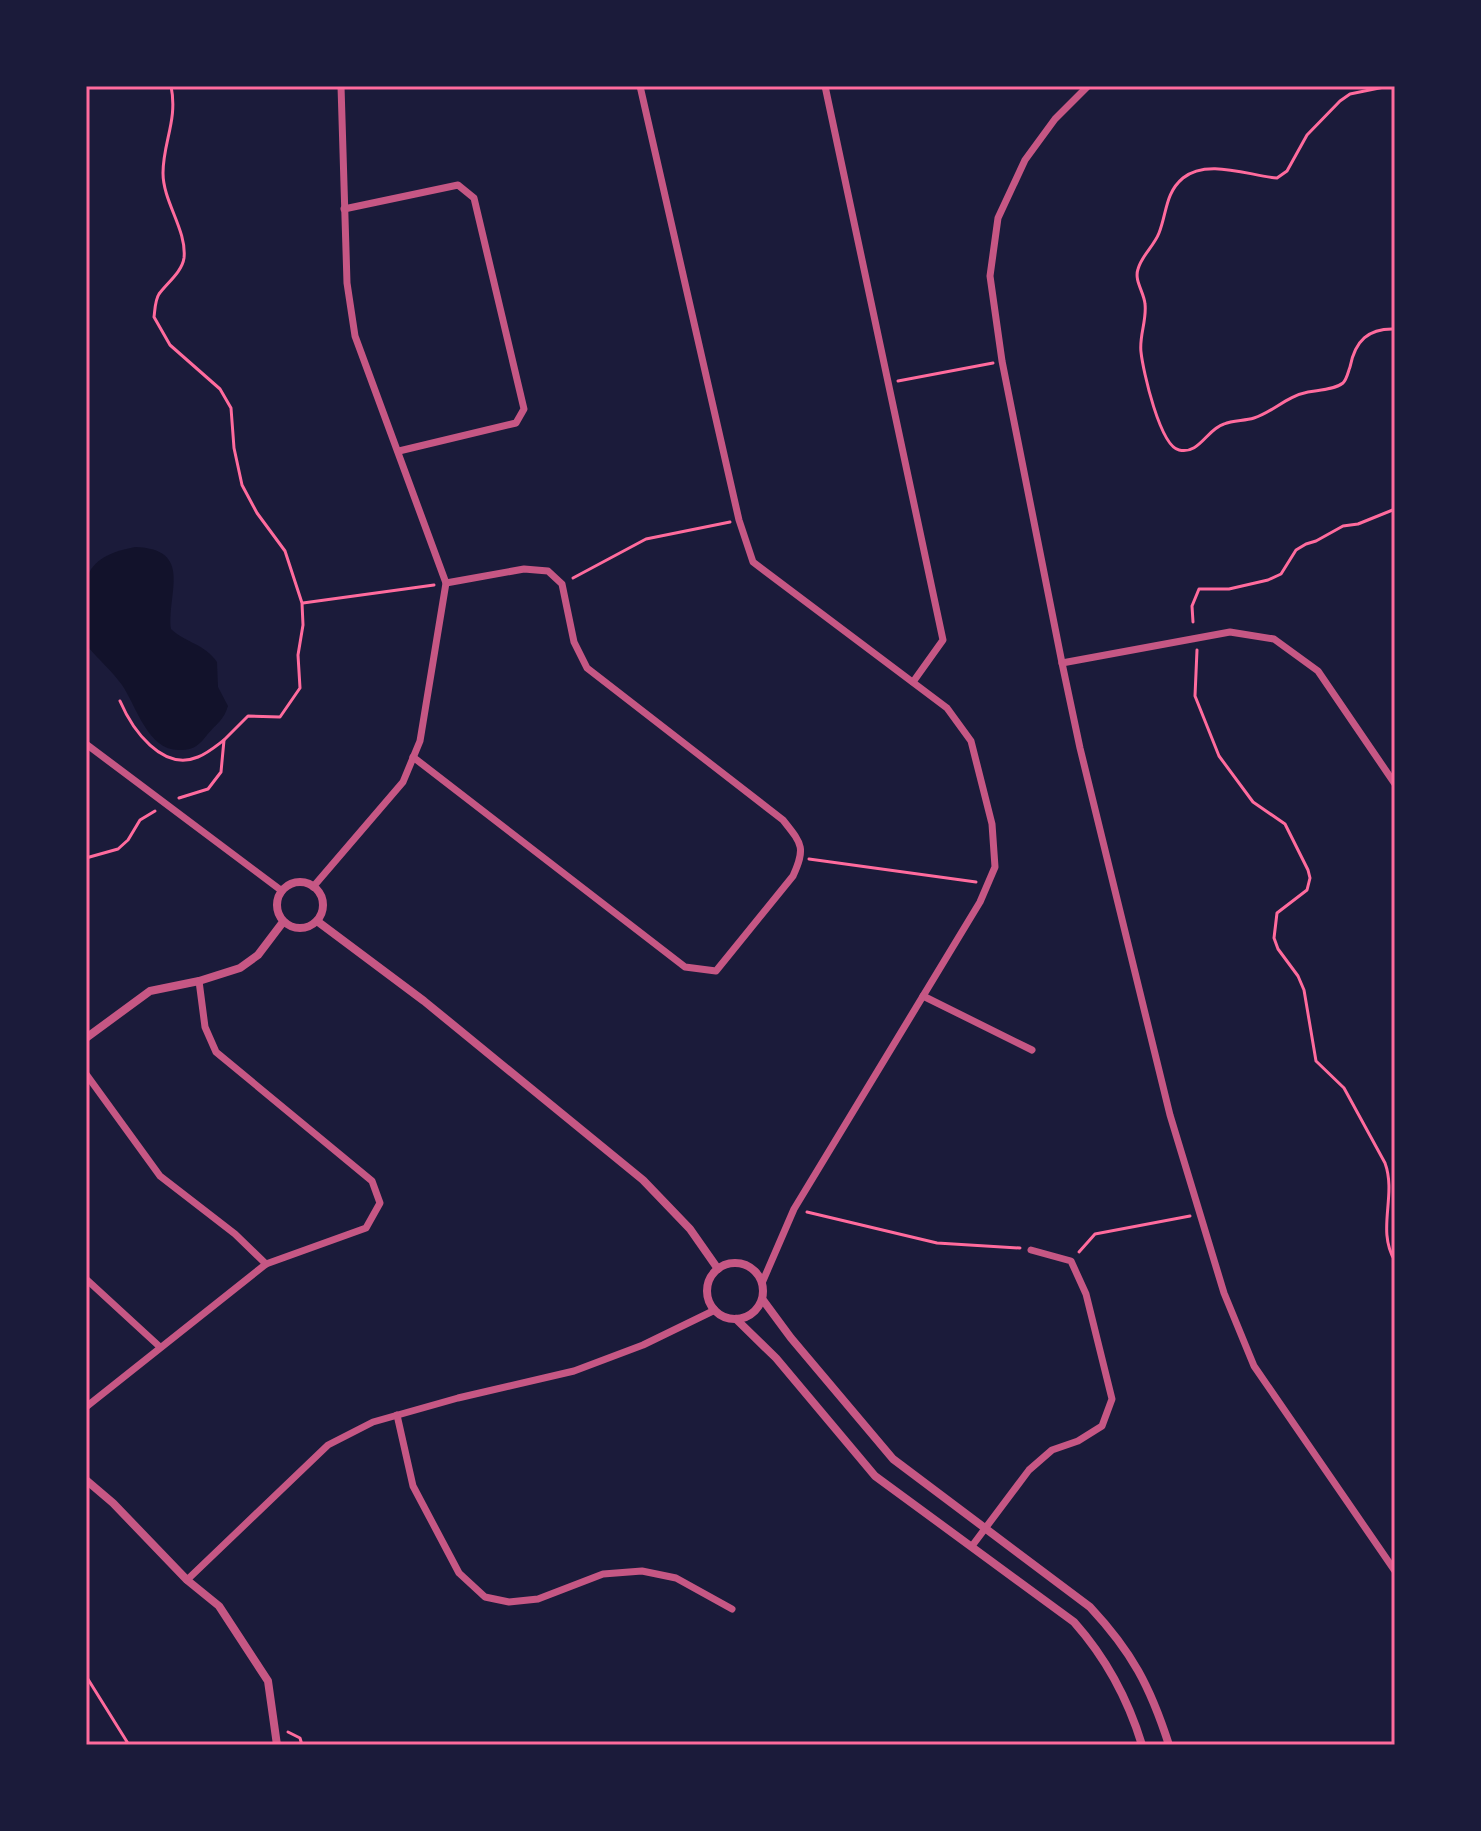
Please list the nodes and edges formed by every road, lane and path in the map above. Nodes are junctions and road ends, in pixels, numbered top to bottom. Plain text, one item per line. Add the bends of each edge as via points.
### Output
1 (171, 86) edge
2 (341, 86) edge
3 (640, 86) edge
4 (825, 86) edge
5 (1088, 86) edge
6 (1389, 86) edge
7 (344, 209) junction
8 (1395, 329) edge
9 (1002, 361) junction
10 (887, 383) junction
11 (399, 451) junction
12 (1395, 509) edge
13 (739, 520) junction
14 (446, 583) junction
15 (562, 584) junction
16 (302, 603) junction
17 (1193, 622) dead end
18 (1193, 638) junction
19 (1062, 663) junction
20 (913, 682) junction
21 (120, 701) dead end
22 (224, 740) junction
23 (86, 744) edge
24 (413, 757) junction
25 (1392, 772) edge
26 (1395, 784) edge
27 (165, 805) junction
28 (86, 858) edge
29 (801, 858) junction
30 (987, 884) junction
31 (313, 887) junction
32 (282, 891) junction
33 (317, 921) junction
34 (283, 922) junction
35 (199, 981) junction
36 (923, 996) junction
37 (86, 1038) edge
38 (1032, 1050) dead end
39 (86, 1074) edge
40 (794, 1209) junction
41 (1200, 1215) junction
42 (1031, 1250) joint
43 (1071, 1261) junction
44 (1395, 1261) edge
45 (266, 1264) junction
46 (718, 1269) junction
47 (86, 1279) edge
48 (762, 1283) junction
49 (763, 1300) junction
50 (715, 1310) junction
51 (736, 1319) junction
52 (160, 1347) junction
53 (86, 1407) edge
54 (397, 1415) junction
55 (86, 1480) edge
56 (985, 1529) junction
57 (972, 1546) junction
58 (1395, 1571) edge
59 (187, 1580) junction
60 (732, 1609) dead end
61 (86, 1676) edge
62 (129, 1745) edge
63 (277, 1745) edge
64 (1142, 1745) edge
65 (1169, 1745) edge

1 - 16 path via 173,120 163,173 183,239 184,261 157,296 154,317 170,345 220,389 231,408 242,485 285,551
2 - 7 street
3 - 13 street
4 - 10 street
5 - 9 street via 1025,160 998,218 990,276
6 - 8 path via 1340,101 1307,135 1287,171 1277,178 1205,170 1182,179 1165,206 1160,231 1137,277 1145,305 1140,351 1149,389 1166,439 1179,450 1190,451 1222,424 1256,417 1295,394 1343,383 1363,337
7 - 11 street via 355,336
7 - 11 street via 458,185 474,198 524,409 516,423
9 - 10 path
9 - 19 street
10 - 20 street via 943,640
11 - 14 street
12 - 17 path via 1306,544 1281,574 1268,580 1199,589
13 - 15 path via 646,539
13 - 20 street via 753,562
14 - 15 street via 524,569 548,571
14 - 16 path
14 - 24 street
15 - 29 street via 574,642 587,668 783,820 802,845
16 - 22 path via 300,688 280,717 248,716
18 - 19 street
18 - 25 street via 1230,632 1274,639 1318,671
18 - 44 path via 1195,696 1219,756 1253,802 1285,824 1308,870 1307,890 1277,913 1274,938 1304,990 1316,1061 1344,1088 1390,1176 1386,1233
19 - 41 street via 1166,1100
20 - 30 street via 947,708 971,741 992,824 995,867
21 - 22 path via 129,723 170,759 196,759
22 - 27 path via 221,772 208,789
23 - 27 street
24 - 29 street via 685,967 716,971 793,876
24 - 31 street via 403,782
25 - 26 street
27 - 28 path via 140,820 118,849
27 - 32 street
29 - 30 path
30 - 36 street
31 - 32 street via 300,882
31 - 33 street via 323,907
32 - 34 street via 276,907
33 - 34 street via 297,928
33 - 46 street via 643,1180 690,1229
34 - 35 street via 258,955 240,968
35 - 37 street via 150,991
35 - 45 street via 205,1027 216,1052 372,1181 380,1203 366,1228
36 - 38 street
36 - 40 street
39 - 45 street via 160,1176
40 - 42 path via 937,1243
40 - 48 street
41 - 43 path via 1095,1234
41 - 58 street via 1254,1366
42 - 43 street
43 - 56 street via 1086,1294 1112,1399 1102,1426 1052,1450 1029,1470
45 - 52 street
46 - 48 street via 737,1263 747,1266
46 - 50 street via 707,1286
47 - 52 street
48 - 49 street
49 - 51 street
49 - 56 street via 893,1459
50 - 51 street
50 - 54 street via 574,1371
51 - 57 street via 776,1358 875,1476
52 - 53 street
54 - 59 street via 328,1445
54 - 60 street via 413,1486 459,1573 485,1597 509,1602 538,1599 603,1574 642,1571 676,1578
55 - 59 street
56 - 57 street
56 - 65 street via 1090,1607 1114,1633 1149,1688
57 - 64 street via 1074,1622 1096,1647 1125,1697
59 - 63 street via 219,1606 268,1681
61 - 62 path

